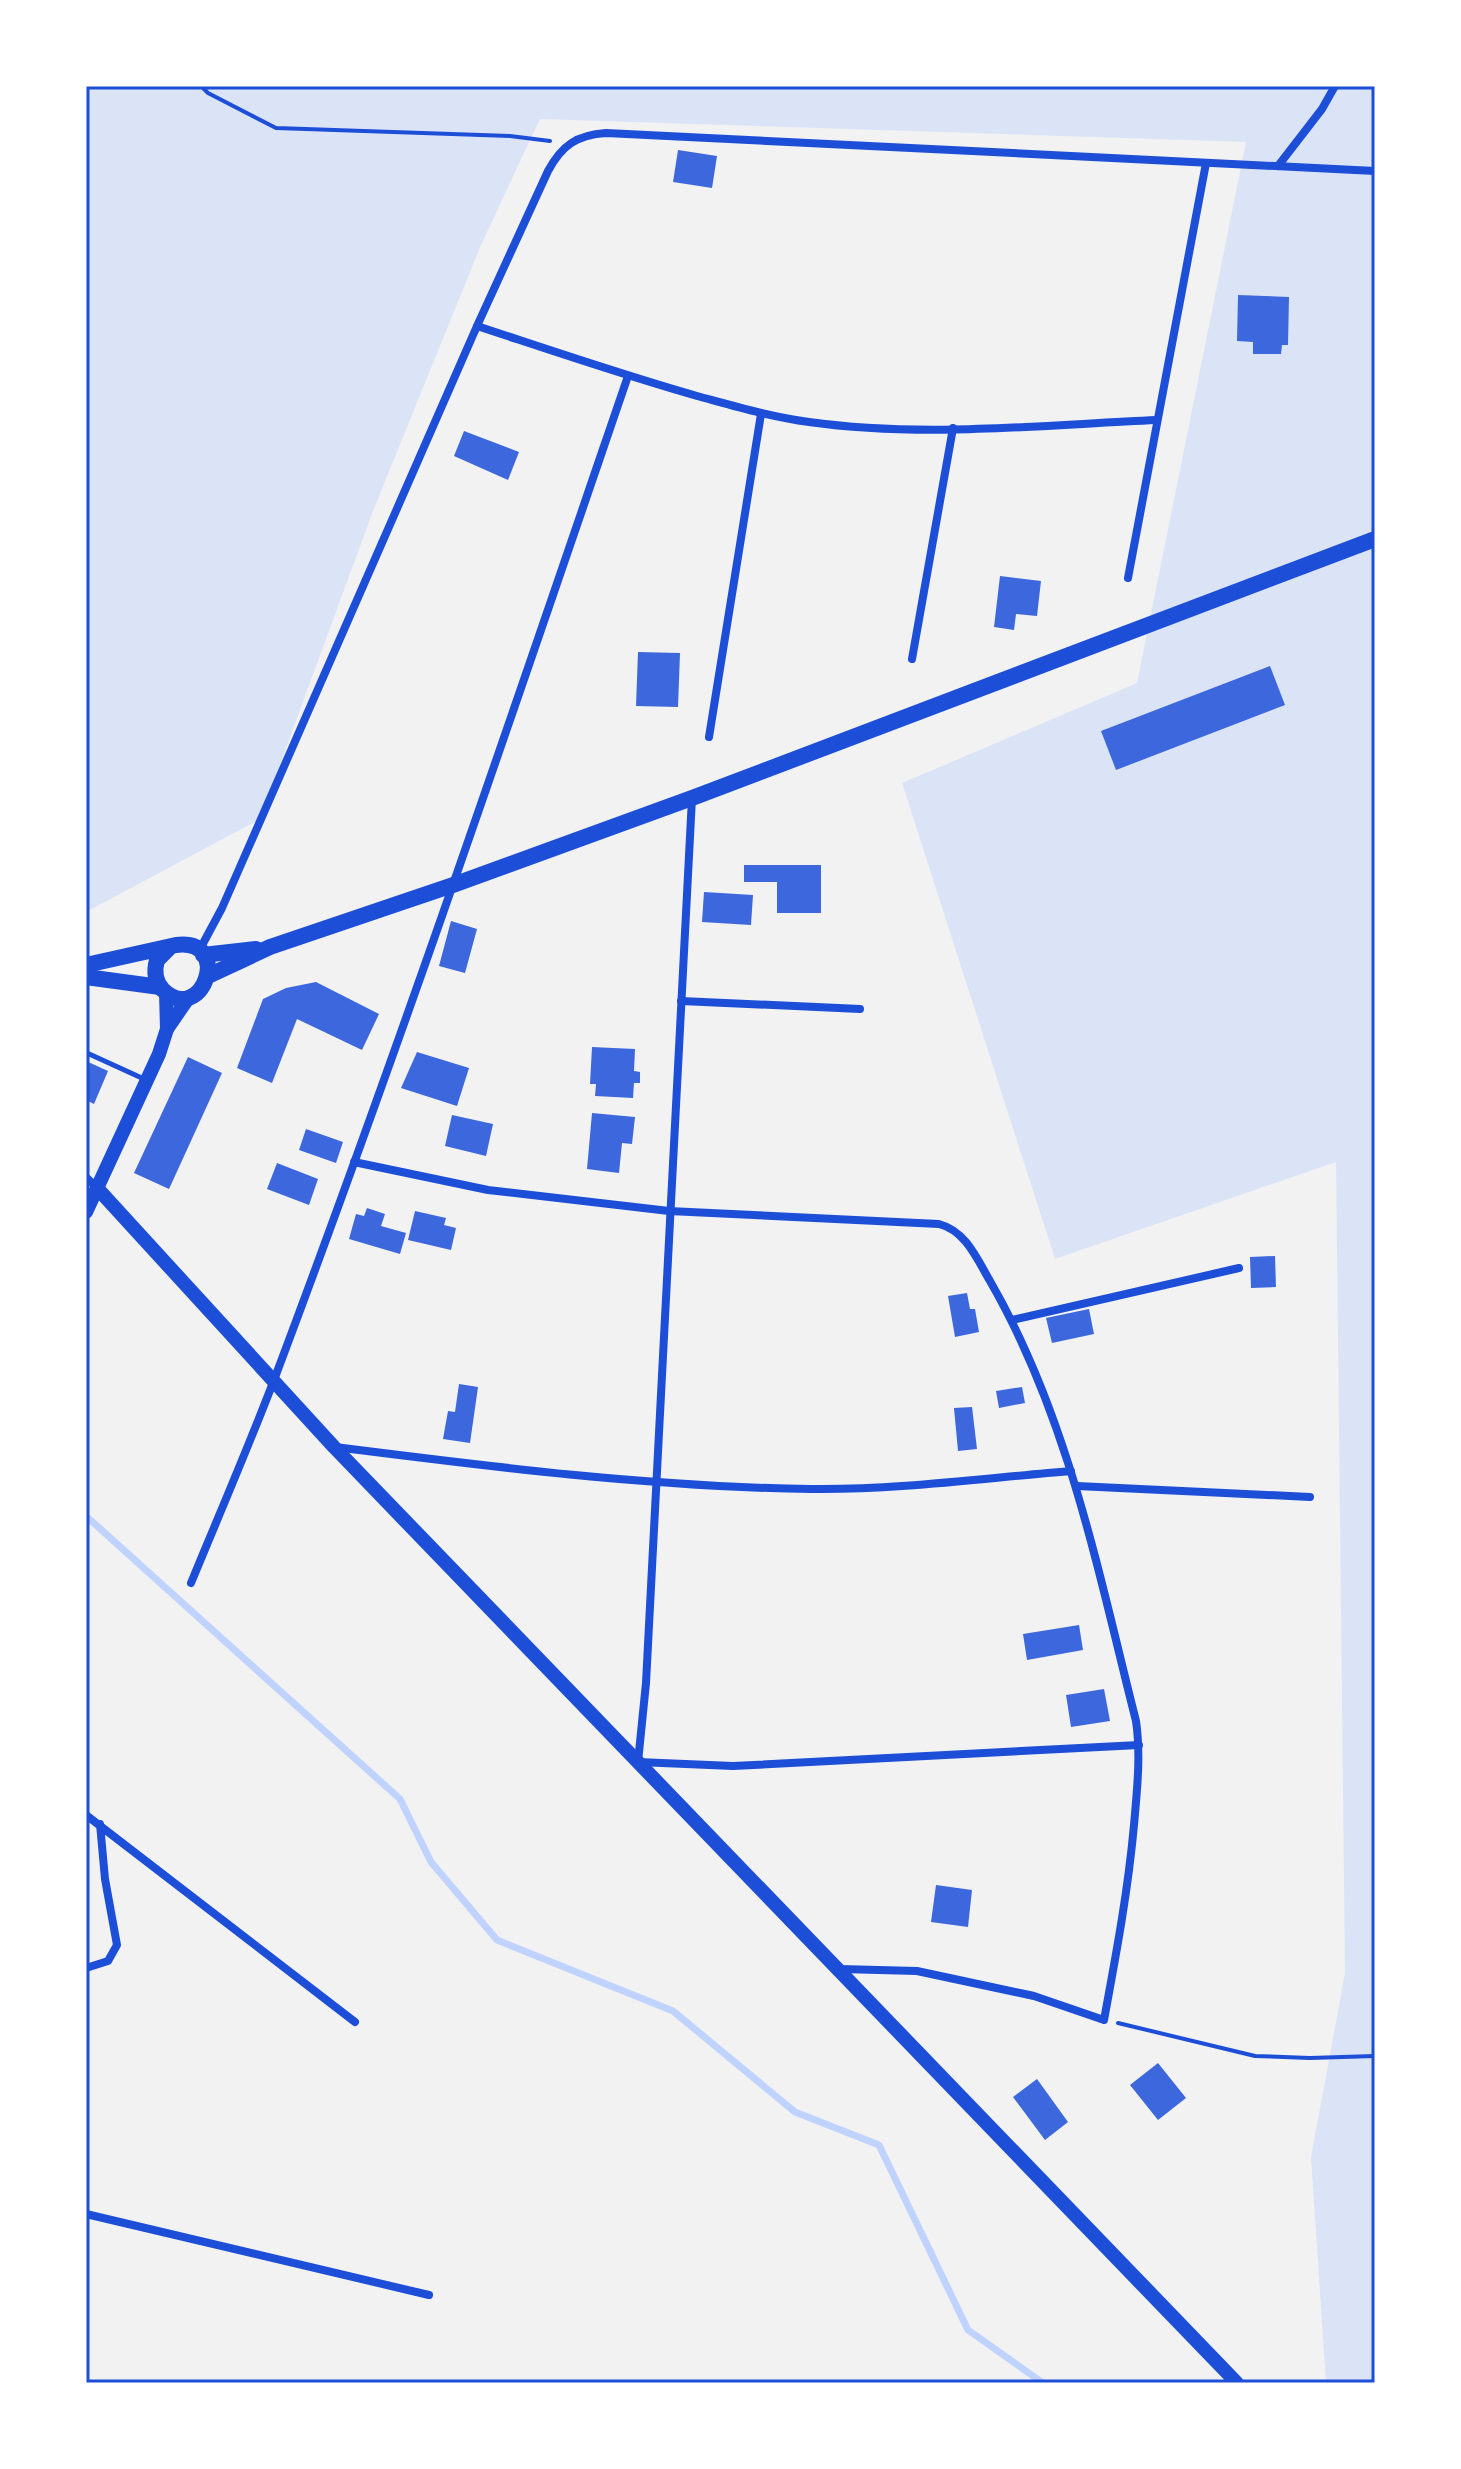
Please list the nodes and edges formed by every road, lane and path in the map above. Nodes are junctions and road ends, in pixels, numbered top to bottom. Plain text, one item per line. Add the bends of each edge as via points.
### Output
1 (201, 86) edge
2 (1335, 86) edge
3 (568, 144) junction
4 (1206, 163) junction
5 (1278, 166) junction
6 (1375, 171) edge
7 (477, 326) junction
8 (628, 376) junction
9 (761, 414) junction
10 (1156, 420) junction
11 (953, 428) junction
12 (1375, 539) edge
13 (1128, 578) dead end
14 (912, 659) dead end
15 (709, 737) dead end
16 (692, 798) junction
17 (453, 885) junction
18 (170, 947) junction
19 (270, 947) junction
20 (201, 953) junction
21 (86, 965) edge
22 (208, 976) junction
23 (86, 977) edge
24 (163, 990) junction
25 (189, 997) junction
26 (681, 1001) junction
27 (860, 1009) dead end
28 (167, 1029) junction
29 (87, 1053) edge
30 (147, 1080) junction
31 (354, 1162) junction
32 (86, 1177) edge
33 (98, 1189) junction
34 (669, 1211) junction
35 (86, 1212) edge
36 (1239, 1268) dead end
37 (1012, 1320) junction
38 (273, 1383) junction
39 (334, 1447) junction
40 (1071, 1471) junction
41 (655, 1483) junction
42 (1077, 1486) junction
43 (1310, 1497) dead end
44 (191, 1583) dead end
45 (1139, 1745) junction
46 (638, 1762) junction
47 (86, 1815) edge
48 (100, 1824) junction
49 (86, 1968) edge
50 (839, 1969) junction
51 (1104, 2020) junction
52 (355, 2022) dead end
53 (1375, 2056) edge
54 (86, 2214) edge
55 (429, 2295) dead end
56 (1237, 2383) edge

1 - 3 path via 276,128 510,136
2 - 5 street
3 - 4 street via 606,133
3 - 7 street via 548,171
4 - 5 street
4 - 10 street
5 - 6 street
7 - 8 street
7 - 20 street
8 - 9 street
8 - 17 street
9 - 11 street via 853,426
9 - 15 street
10 - 11 street
10 - 13 street
11 - 14 street
12 - 16 main road
16 - 17 main road
16 - 26 street
17 - 19 main road
17 - 31 street
18 - 20 main road via 182,944
18 - 21 main road
18 - 24 main road via 155,966
19 - 20 main road
19 - 22 main road
20 - 22 main road
22 - 25 main road via 200,991
23 - 24 main road
24 - 25 main road
24 - 28 main road
25 - 28 main road
26 - 27 street
26 - 34 street
28 - 30 main road
29 - 30 lane
30 - 33 main road
31 - 34 street via 488,1190
31 - 38 street
32 - 33 street
33 - 35 main road
33 - 38 main road
34 - 37 street via 948,1226 970,1247
34 - 41 street
36 - 37 street
37 - 40 street
38 - 39 main road
38 - 44 street
39 - 41 street
39 - 46 main road
40 - 41 street via 861,1488
40 - 42 street
41 - 46 street
42 - 43 street
42 - 45 street
45 - 46 street via 733,1766
45 - 51 street via 1127,1896
46 - 50 main road
47 - 48 street
48 - 49 street via 117,1945 108,1961
48 - 52 street
50 - 51 street via 917,1971 1034,1996
50 - 56 main road
51 - 53 path via 1255,2056
54 - 55 street

